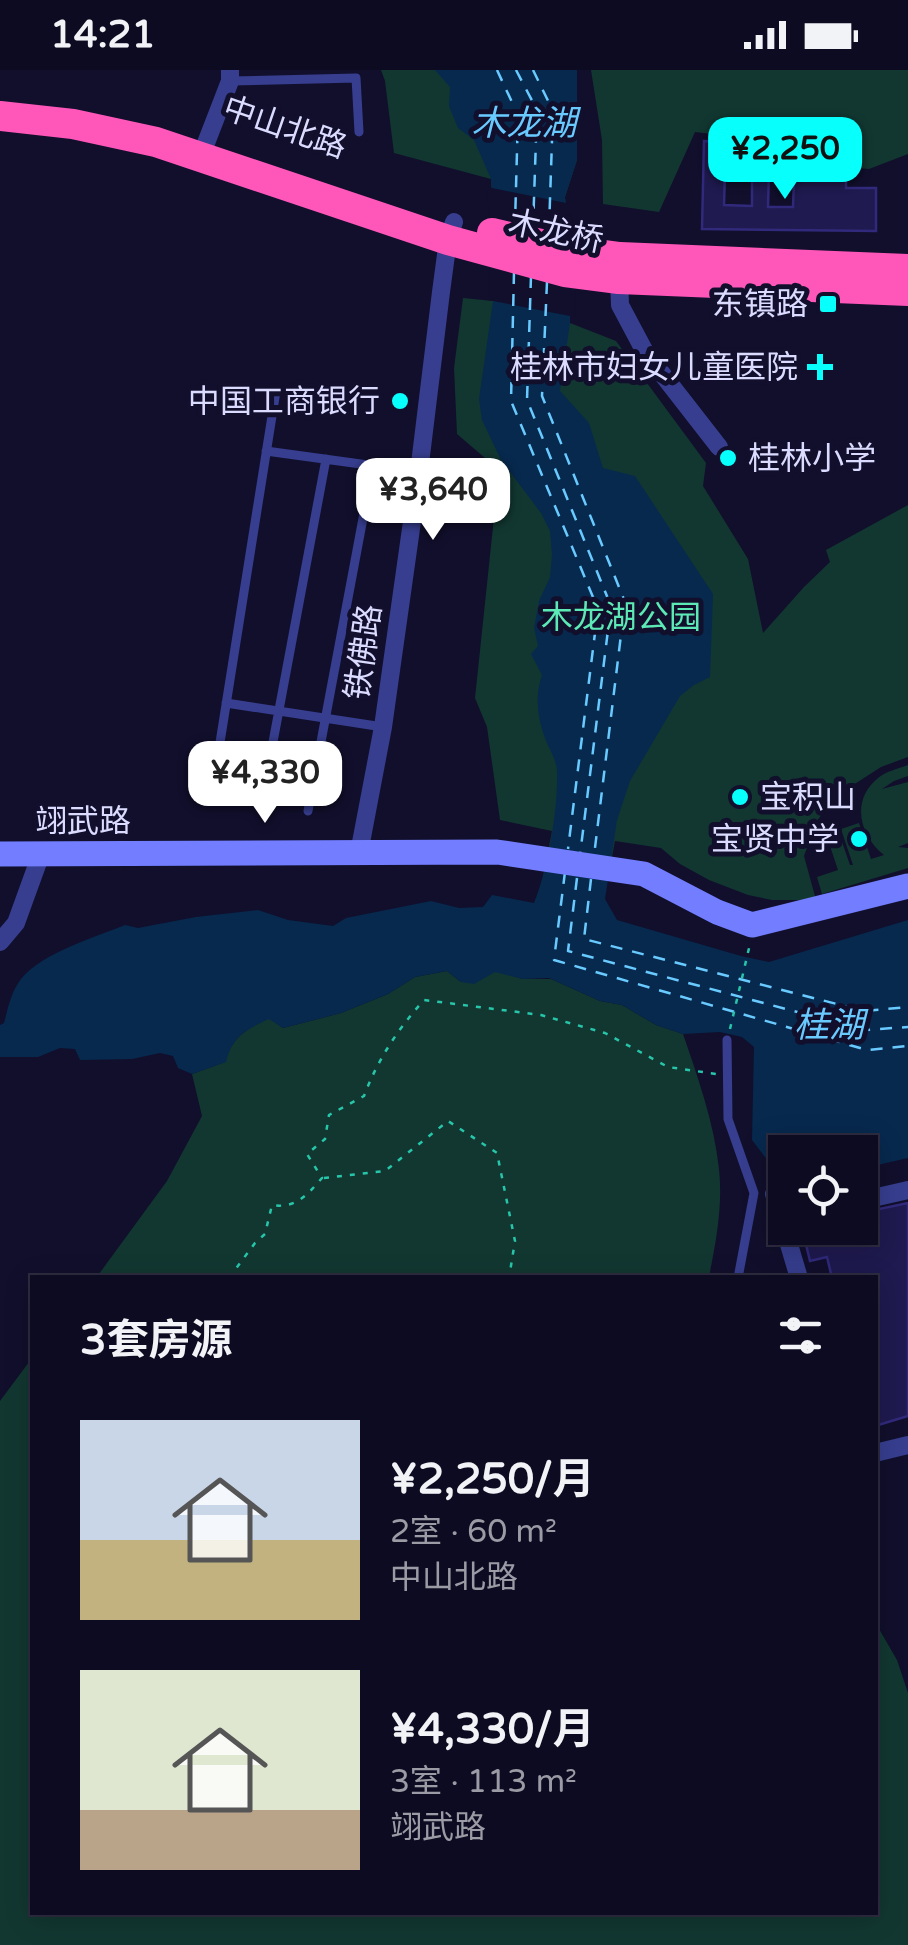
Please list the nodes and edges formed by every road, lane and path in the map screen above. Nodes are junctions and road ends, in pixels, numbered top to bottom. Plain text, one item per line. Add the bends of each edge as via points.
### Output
1 (230, 76) edge
2 (0, 95) edge
3 (0, 116) edge
4 (358, 132) dead end
5 (204, 146) junction
6 (451, 231) junction
7 (481, 240) joint
8 (619, 268) junction
9 (908, 269) edge
10 (908, 292) edge
11 (276, 391) dead end
12 (719, 447) dead end
13 (266, 451) junction
14 (326, 459) junction
15 (374, 466) junction
16 (420, 472) junction
17 (226, 703) junction
18 (279, 711) junction
19 (326, 718) junction
20 (383, 726) junction
21 (211, 798) dead end
22 (262, 806) dead end
23 (308, 811) dead end
24 (359, 853) junction
25 (0, 854) edge
26 (40, 854) junction
27 (908, 886) edge
28 (751, 934) junction
29 (0, 942) edge
30 (727, 1040) joint
31 (728, 1076) junction
32 (322, 1178) junction
33 (908, 1190) edge
34 (754, 1193) junction
35 (768, 1194) edge
36 (878, 1197) edge
37 (791, 1245) edge
38 (231, 1275) edge
39 (509, 1275) edge
40 (739, 1275) edge
41 (798, 1275) edge
42 (908, 1444) edge
43 (878, 1452) edge

1 - 4 lane via 356,78
1 - 5 street
2 - 5 highway, 中山北路 via 110,110
3 - 5 highway, 中山北路
5 - 6 highway, 中山北路
6 - 7 highway, 中山北路
6 - 16 street, 铁佛路
7 - 8 highway, 木龙桥 via 568,250
8 - 9 highway
8 - 10 highway
8 - 12 street via 620,305 645,352
11 - 13 lane
13 - 14 lane
13 - 17 lane
14 - 15 lane
14 - 18 lane
15 - 16 lane
15 - 19 lane
16 - 20 street, 铁佛路
17 - 18 lane
17 - 21 lane
18 - 19 lane
18 - 22 lane
19 - 20 lane
19 - 23 lane
20 - 24 street, 铁佛路
24 - 26 main road, 翊武路
24 - 28 main road, 翊武路 via 497,852 644,874
25 - 26 main road, 翊武路
26 - 29 street via 16,923
27 - 28 main road
28 - 30 path
30 - 31 lane
31 - 32 path via 668,1067 605,1033 541,1015 424,1000 400,1027 364,1096 329,1115 325,1139 308,1154
31 - 34 lane via 728,1119
32 - 38 path via 304,1199 272,1204 265,1234
32 - 39 path via 385,1171 448,1122 497,1153 515,1240
33 - 36 street
34 - 35 street
34 - 40 lane
37 - 41 street
42 - 43 street

